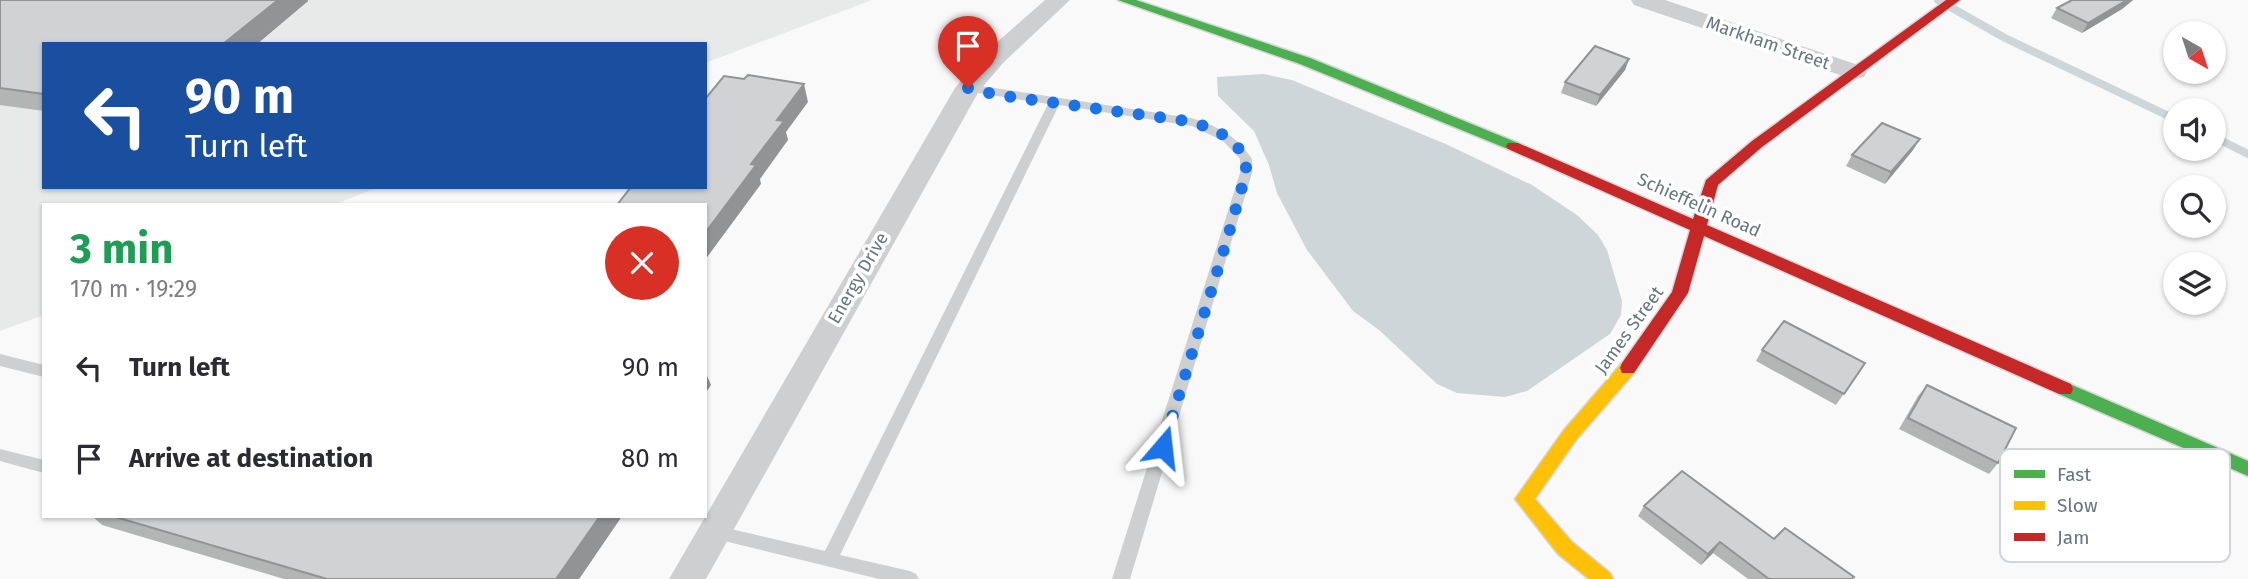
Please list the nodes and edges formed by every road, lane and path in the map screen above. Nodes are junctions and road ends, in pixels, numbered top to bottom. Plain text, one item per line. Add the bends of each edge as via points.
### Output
1 (1059, 0) edge
2 (1125, 0) edge
3 (1642, 0) edge
4 (1954, 0) edge
5 (1855, 72) junction
6 (968, 88) junction
7 (1054, 103) junction
8 (1700, 227) junction
9 (0, 360) edge
10 (42, 370) edge
11 (2203, 449) edge
12 (0, 456) edge
13 (2230, 461) edge
14 (42, 466) edge
15 (2248, 469) edge
16 (713, 532) junction
17 (829, 561) junction
18 (687, 579) edge
19 (910, 579) edge
20 (1121, 579) edge
21 (1603, 579) edge

1 - 6 street, Energy Drive via 995,57
2 - 8 street, Schieffelin Road via 1317,66
3 - 5 street, Markham Street
4 - 5 street, James Street
5 - 8 street, James Street via 1711,183
6 - 7 lane
6 - 16 street, Energy Drive
7 - 17 lane
7 - 20 lane via 1212,128 1228,136 1246,159 1220,262
8 - 11 street, Schieffelin Road
8 - 21 street, James Street via 1680,293 1633,362 1570,435 1524,499 1565,548
9 - 10 lane
12 - 14 lane
13 - 15 street, Schieffelin Road
16 - 17 lane
16 - 18 street, Energy Drive
17 - 19 lane

